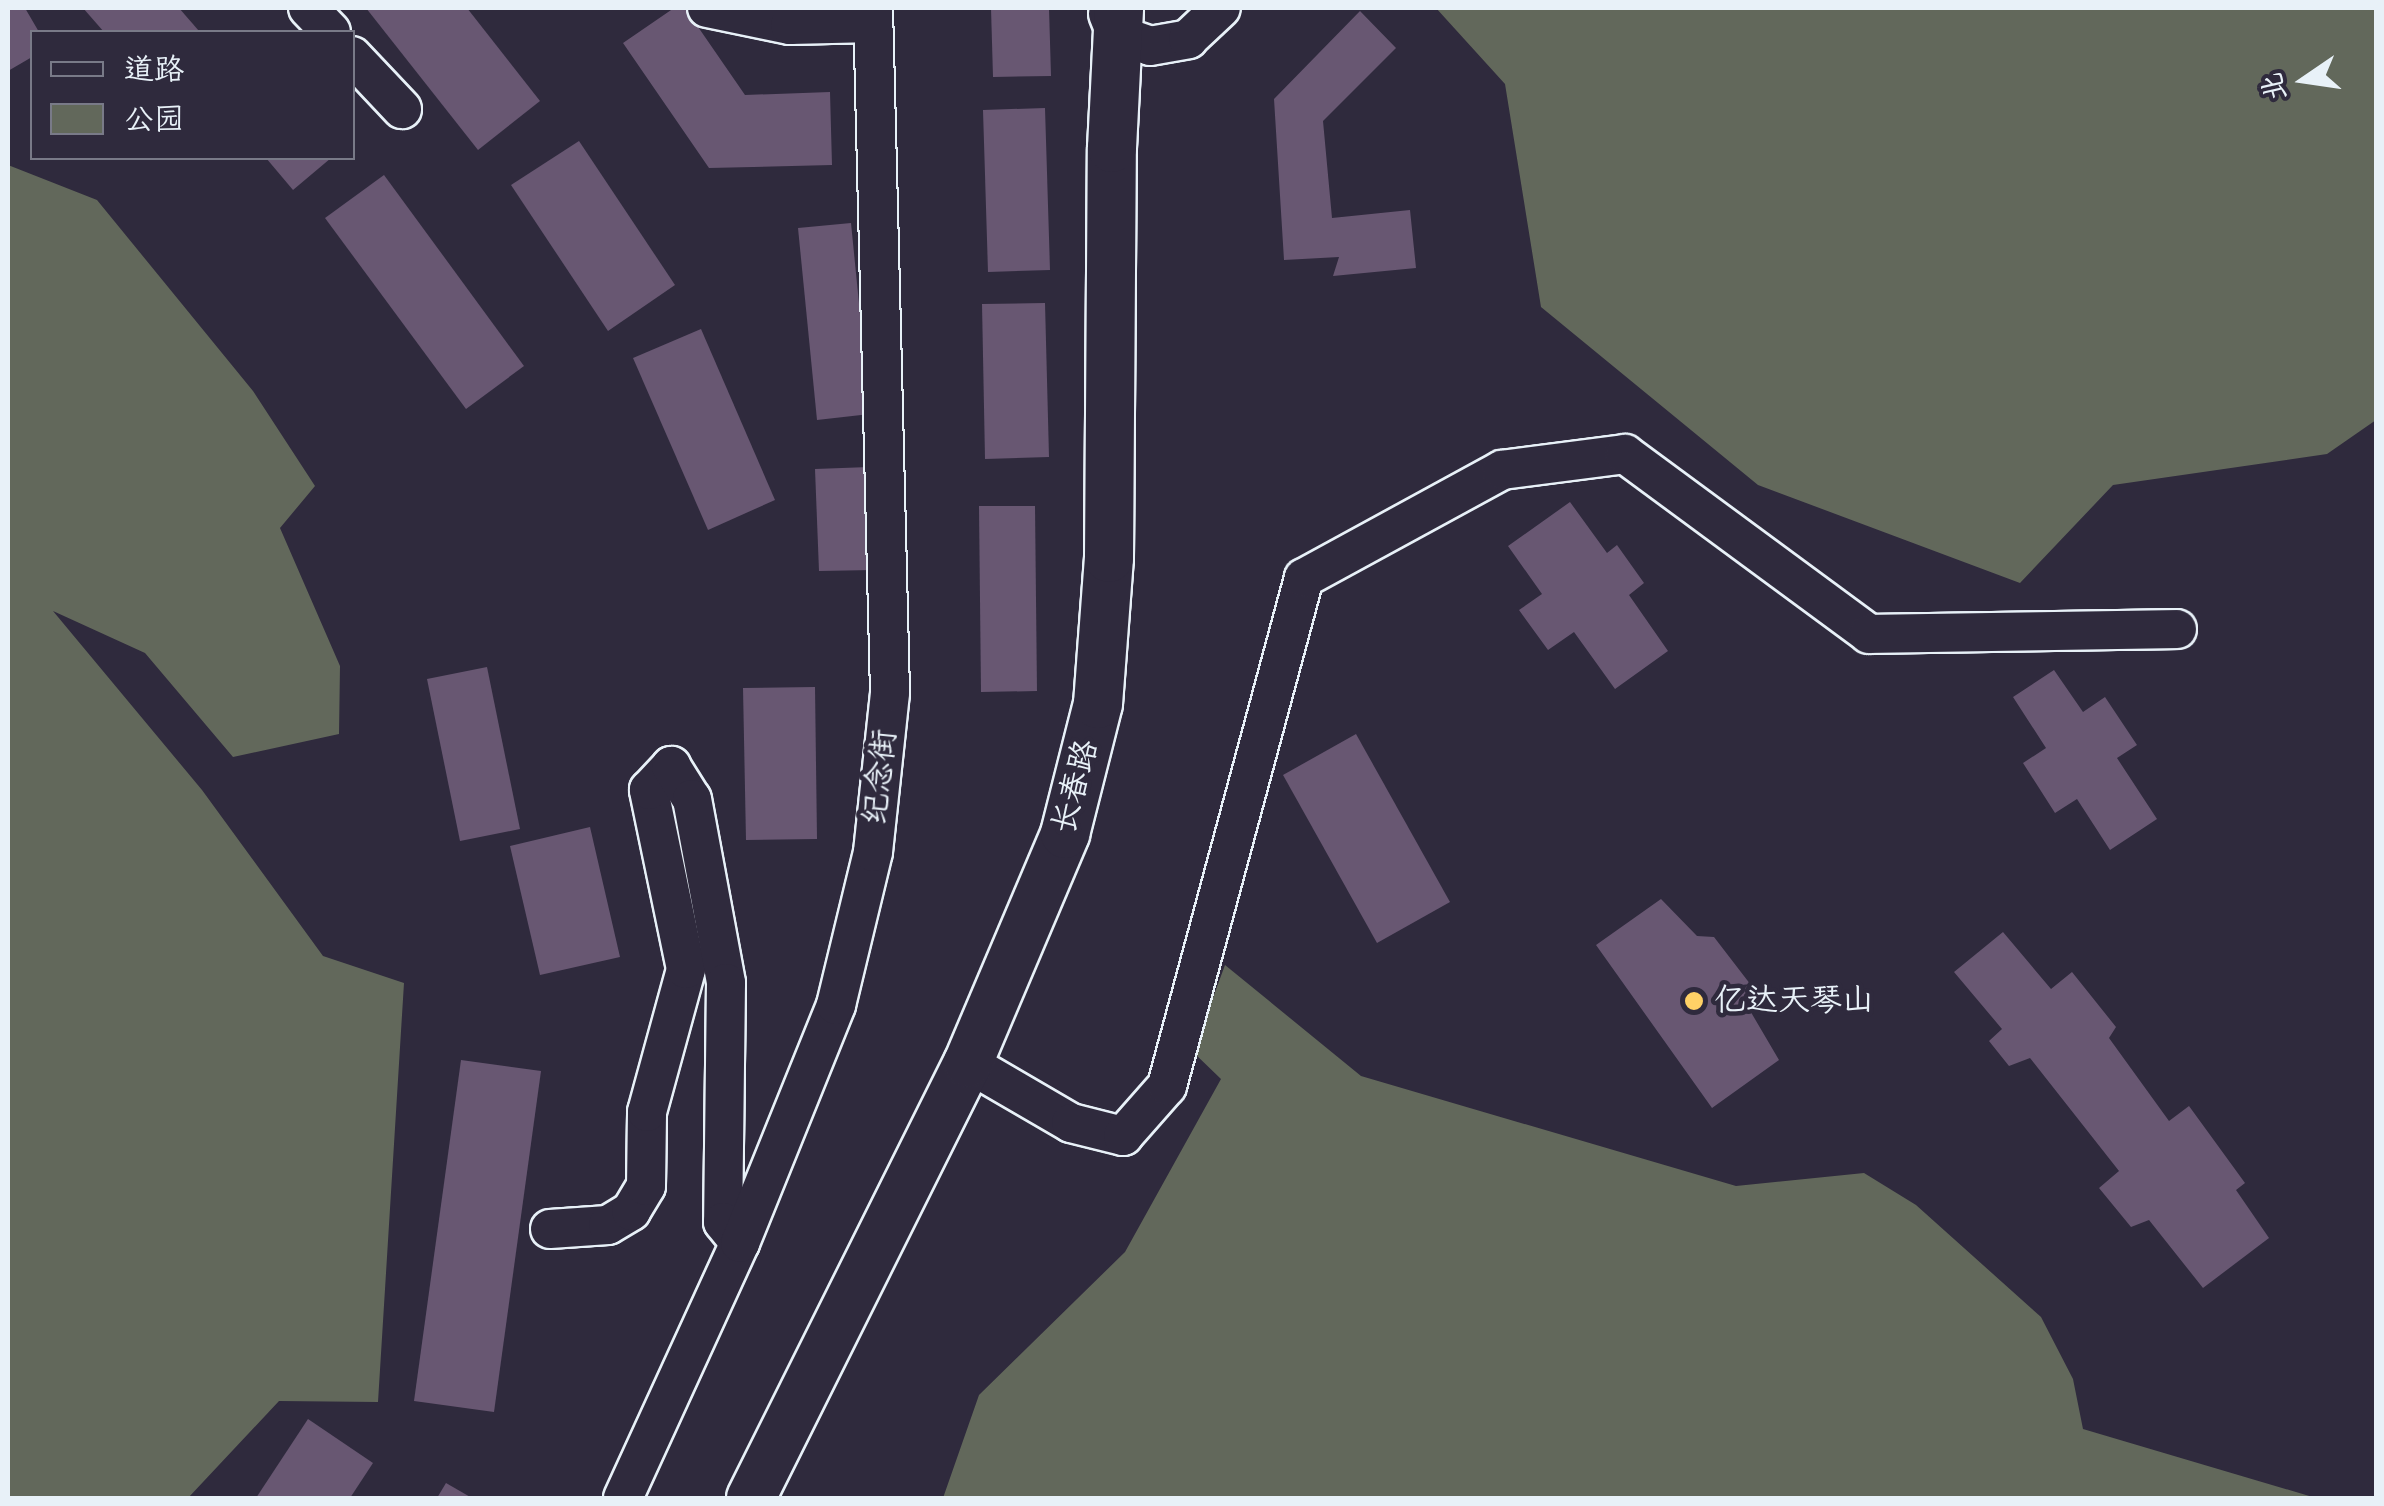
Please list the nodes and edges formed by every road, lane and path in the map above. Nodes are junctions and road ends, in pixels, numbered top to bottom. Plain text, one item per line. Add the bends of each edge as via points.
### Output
1 (308, 8) edge
2 (706, 8) edge
3 (1221, 8) edge
4 (873, 15) edge
5 (1113, 16) edge
6 (329, 30) edge
7 (355, 59) edge
8 (402, 109) dead end
9 (2177, 629) dead end
10 (968, 1062) junction
11 (550, 1230) dead end
12 (740, 1244) junction
13 (623, 1498) edge
14 (751, 1498) edge

1 - 6 street
2 - 4 street via 790,25
3 - 5 street via 1188,39 1150,46
4 - 12 street, 纪念街 via 890,693 873,852 836,1006
5 - 10 main road, 长春路 via 1109,558 1098,704 1065,834
7 - 8 street
9 - 10 street via 1868,634 1625,454 1502,470 1304,578 1167,1086 1123,1136 1071,1123
10 - 14 main road, 长春路
11 - 12 street via 608,1225 631,1211 646,1186 647,1112 686,969 649,790 671,766 692,799 726,983 723,1222
12 - 13 street, 纪念街

